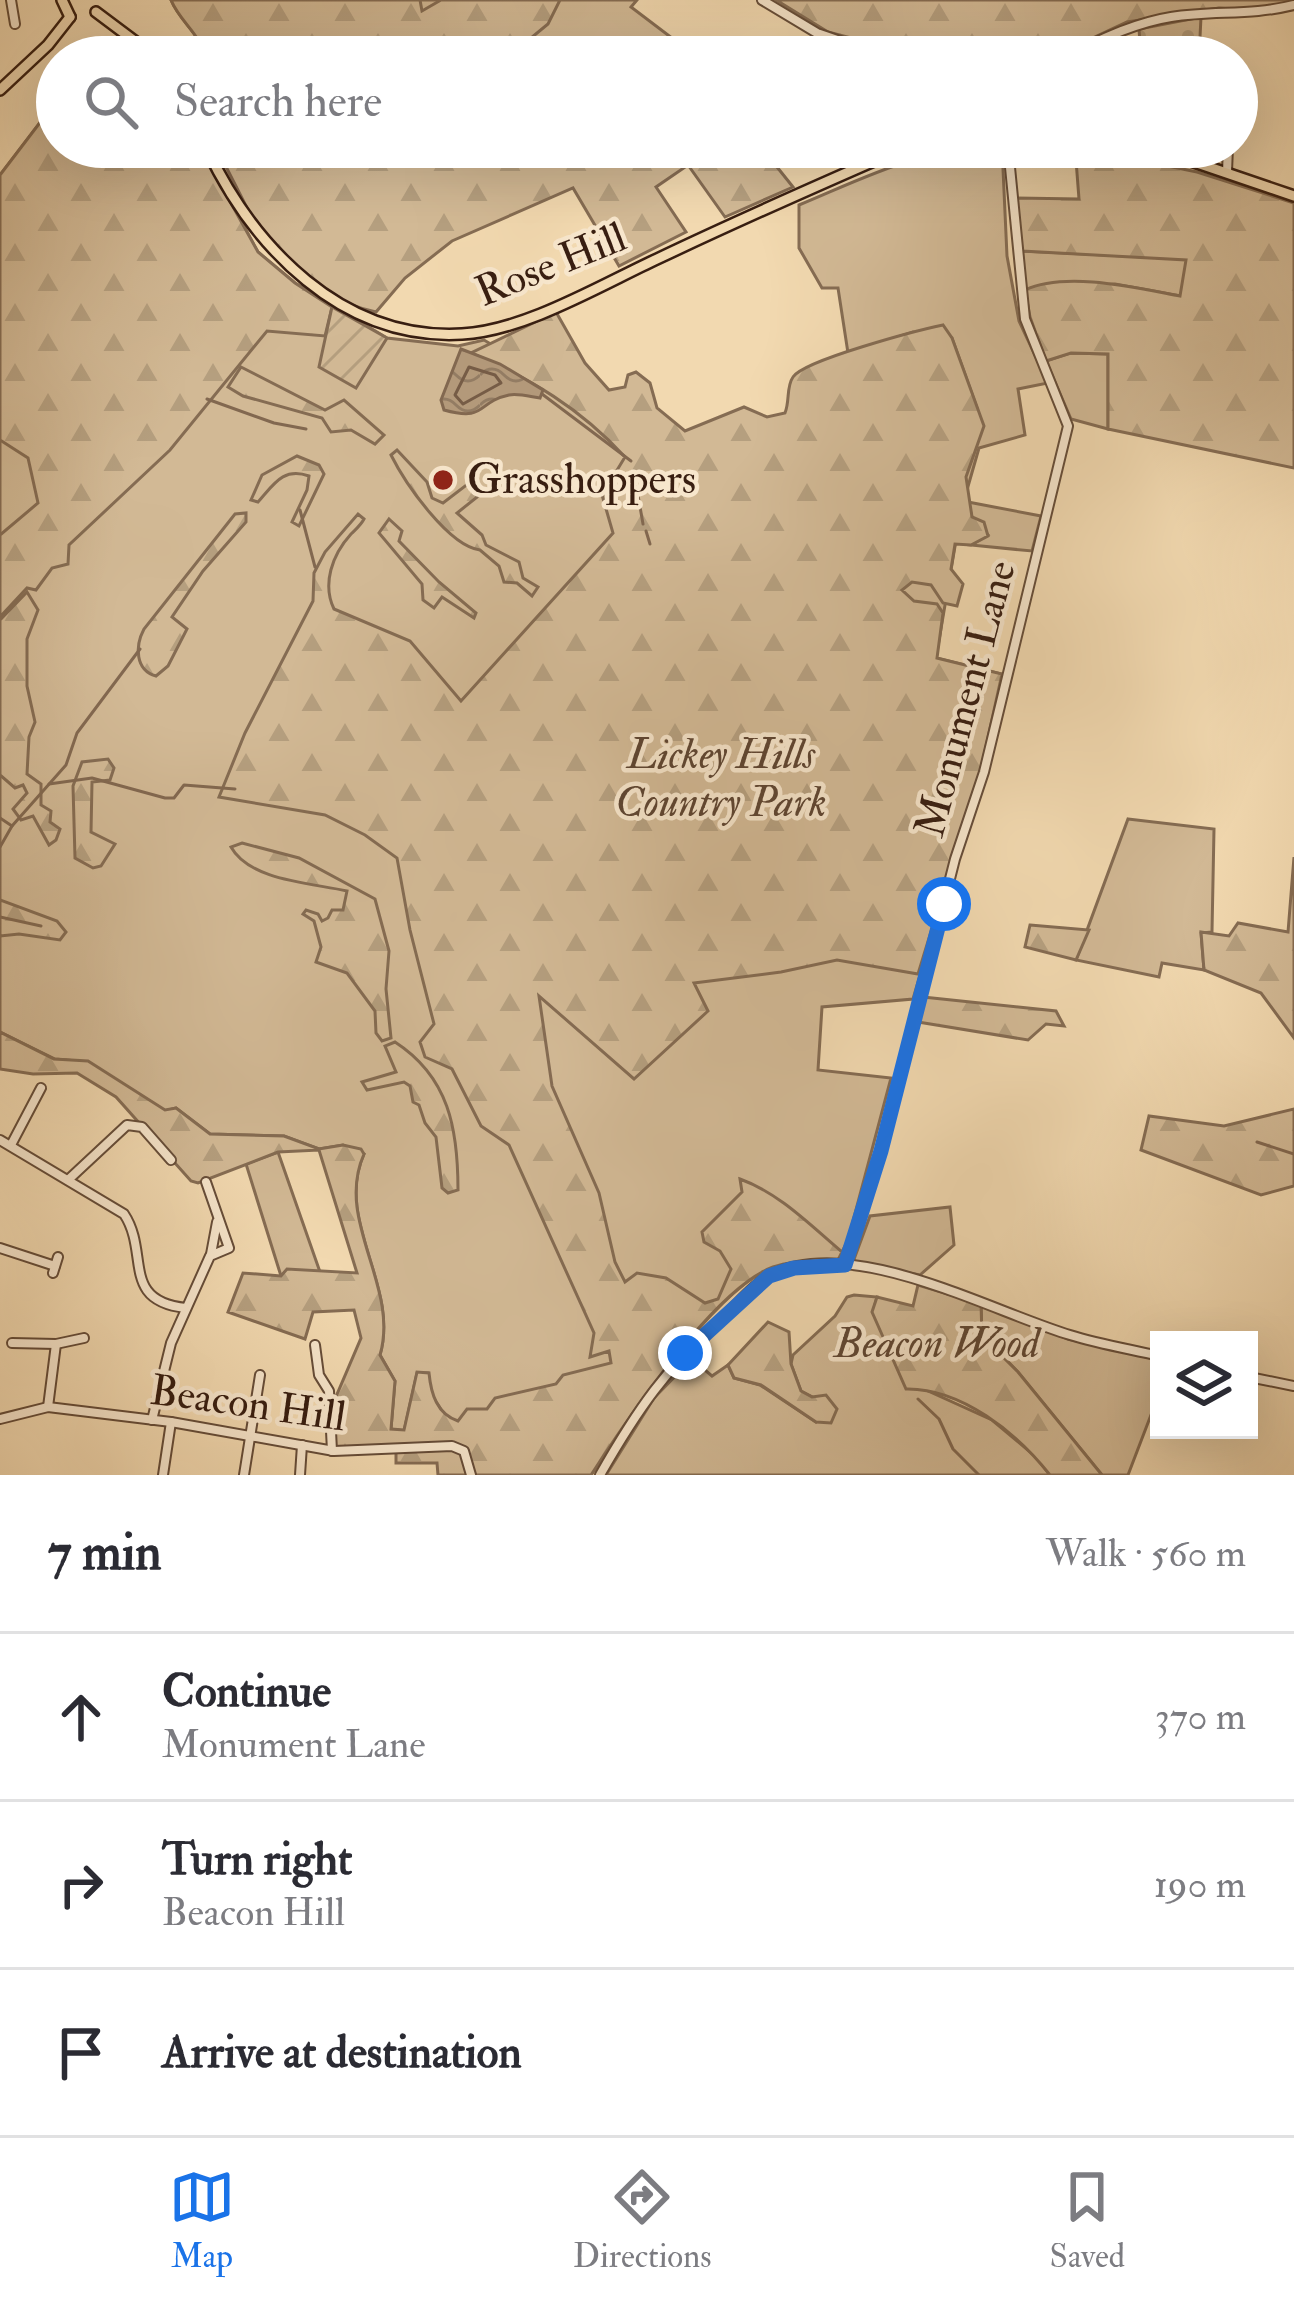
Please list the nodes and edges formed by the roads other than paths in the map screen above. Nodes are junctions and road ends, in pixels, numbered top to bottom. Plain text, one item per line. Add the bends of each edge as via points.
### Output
1 (11, 0) edge
2 (762, 0) edge
3 (61, 1) edge
4 (1294, 5) edge
5 (90, 13) edge
6 (70, 17) junction
7 (15, 24) dead end
8 (55, 36) edge
9 (124, 36) edge
10 (826, 36) edge
11 (1112, 36) edge
12 (36, 56) edge
13 (0, 90) edge
14 (219, 168) edge
15 (860, 168) edge
16 (1011, 168) edge
17 (1215, 168) edge
18 (1227, 168) edge
19 (1227, 172) junction
20 (1294, 196) edge
21 (41, 1088) dead end
22 (0, 1140) edge
23 (11, 1145) junction
24 (171, 1160) dead end
25 (68, 1180) junction
26 (206, 1182) dead end
27 (218, 1219) junction
28 (0, 1248) edge
29 (210, 1256) junction
30 (56, 1265) dead end
31 (845, 1265) junction
32 (186, 1308) junction
33 (84, 1338) dead end
34 (12, 1342) dead end
35 (56, 1344) junction
36 (315, 1345) dead end
37 (1150, 1354) edge
38 (260, 1375) dead end
39 (1258, 1378) edge
40 (1294, 1386) edge
41 (48, 1407) junction
42 (0, 1419) edge
43 (152, 1420) junction
44 (171, 1422) junction
45 (249, 1435) junction
46 (302, 1445) junction
47 (332, 1451) junction
48 (163, 1475) edge
49 (244, 1475) edge
50 (300, 1475) edge
51 (471, 1475) edge
52 (600, 1475) edge

1 - 7 street
2 - 10 street
3 - 6 main road
4 - 11 street via 1166,17
5 - 6 main road
5 - 9 main road
6 - 8 main road
12 - 13 main road
14 - 15 main road, Rose Hill via 264,243 313,287 392,324 465,334 533,316
16 - 31 street, Monument Lane via 1025,319 1068,426 984,772
17 - 19 main road
18 - 19 street
19 - 20 main road
21 - 23 street
22 - 23 street
23 - 25 street
24 - 25 street via 142,1127 127,1125
25 - 32 street via 124,1214 142,1283 162,1303
26 - 27 street
27 - 29 street
27 - 29 street via 229,1248
28 - 30 street
29 - 32 street
31 - 37 street
31 - 52 street via 794,1268 747,1294 642,1402
32 - 43 street
33 - 35 street
34 - 35 street
35 - 41 street
36 - 47 street via 329,1391
38 - 45 street
39 - 40 street
41 - 42 street, Beacon Hill
41 - 43 street, Beacon Hill
43 - 44 street, Beacon Hill
44 - 45 street, Beacon Hill
44 - 48 street
45 - 46 street, Beacon Hill
45 - 49 street
46 - 47 street, Beacon Hill
46 - 50 street
47 - 51 street, Beacon Hill via 452,1446 464,1451

